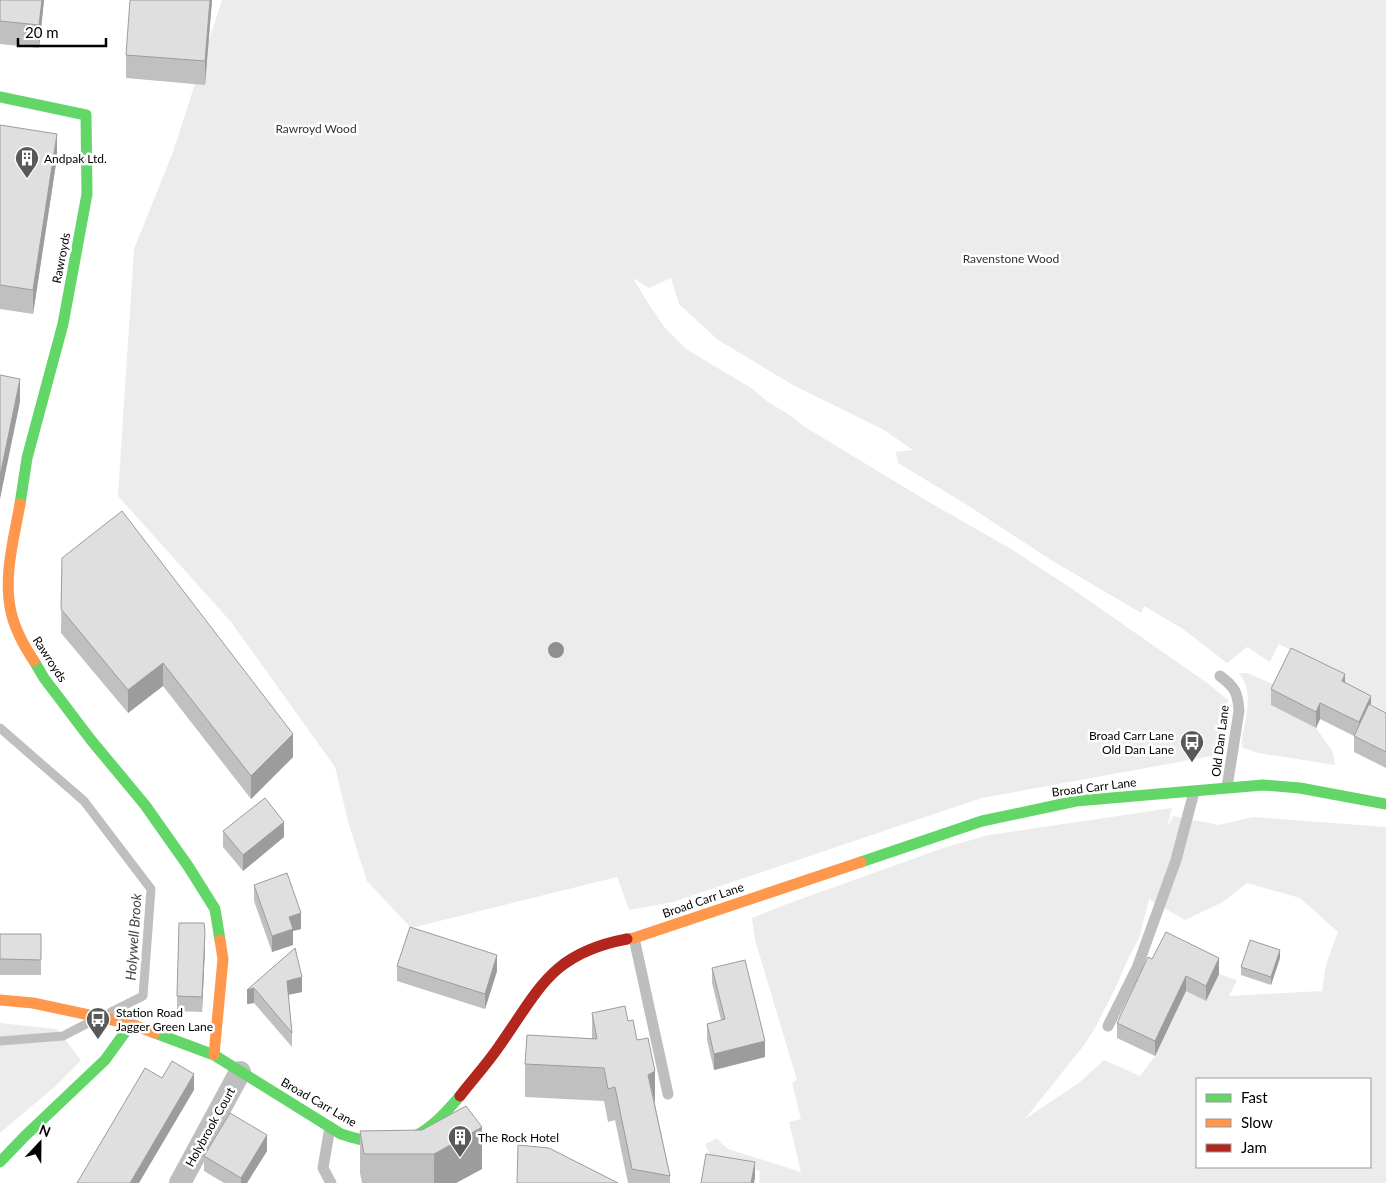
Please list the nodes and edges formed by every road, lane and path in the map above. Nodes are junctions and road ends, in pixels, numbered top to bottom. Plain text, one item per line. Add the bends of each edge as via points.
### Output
1 (0, 97) edge
2 (1220, 676) dead end
3 (1228, 787) junction
4 (1194, 790) junction
5 (1386, 804) edge
6 (634, 938) junction
7 (0, 1000) edge
8 (128, 1023) junction
9 (1108, 1026) dead end
10 (214, 1055) junction
11 (240, 1072) junction
12 (668, 1094) dead end
13 (330, 1127) junction
14 (0, 1162) edge
15 (179, 1183) edge
16 (331, 1183) edge

1 - 10 street, Rawroyds via 86,115 87,194 63,324 27,458 8,574 10,612 22,643 44,678 145,805 214,909 223,959
2 - 3 lane, Old Dan Lane via 1232,685 1239,700
3 - 4 street, Broad Carr Lane
3 - 5 street, Broad Carr Lane via 1300,788
4 - 6 street, Broad Carr Lane via 1076,801 982,821
4 - 9 lane via 1176,860 1150,935
6 - 12 lane
6 - 13 street, Broad Carr Lane via 592,948 573,956 554,971 491,1058 447,1111 415,1137 397,1143 376,1143 358,1140
7 - 8 street, Broad Carr Lane via 33,1003
8 - 10 street, Broad Carr Lane
8 - 14 street via 105,1060
10 - 11 street, Broad Carr Lane
11 - 13 street, Broad Carr Lane
11 - 15 street, Holybrook Court
13 - 16 lane via 323,1168

